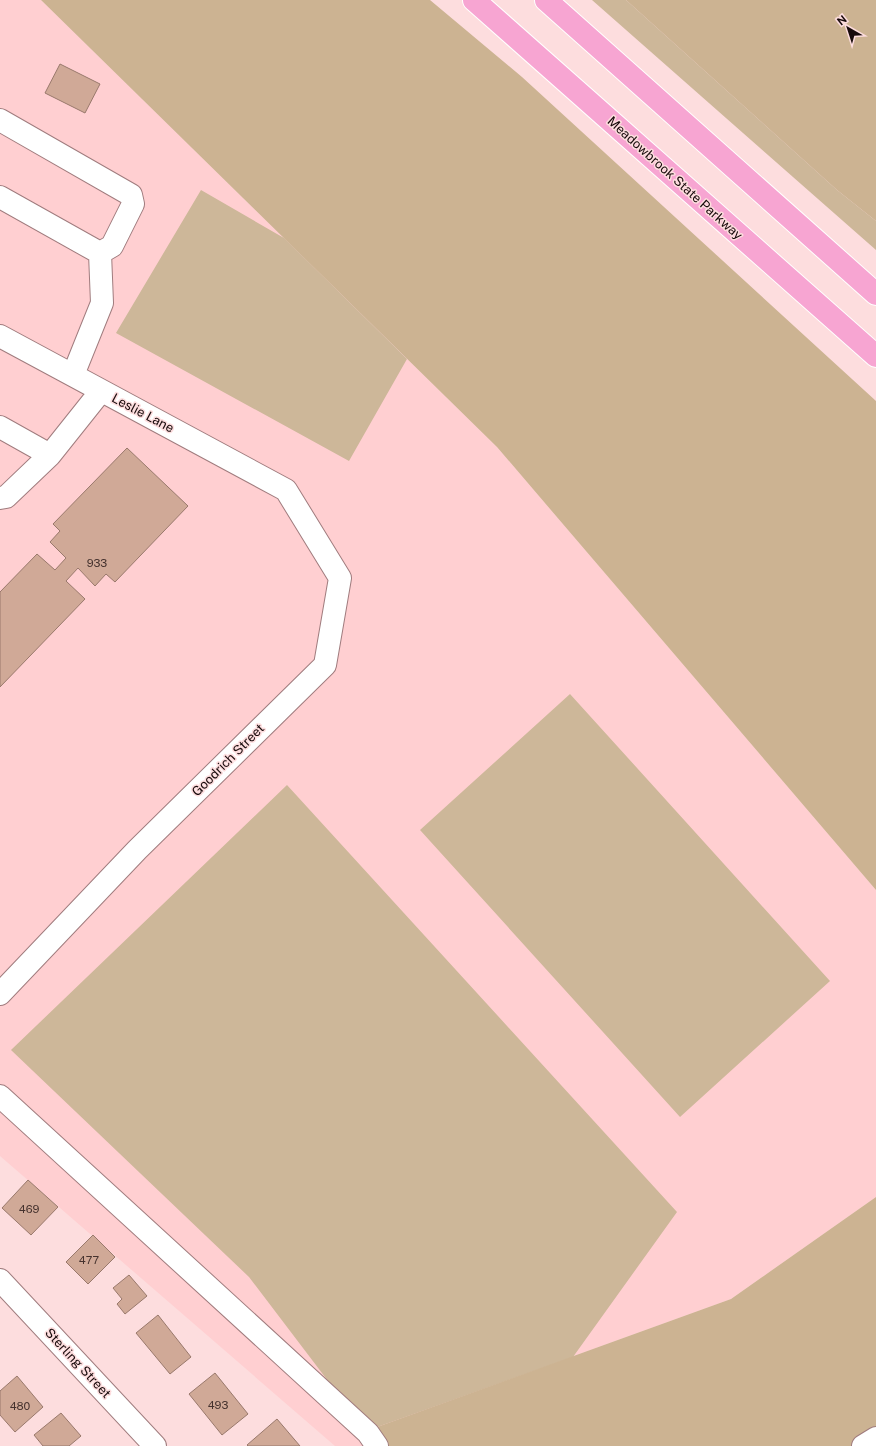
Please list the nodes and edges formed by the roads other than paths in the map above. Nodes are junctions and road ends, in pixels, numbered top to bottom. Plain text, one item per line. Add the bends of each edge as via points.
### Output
1 (474, 0) edge
2 (546, 0) edge
3 (0, 120) edge
4 (0, 197) edge
5 (100, 253) junction
6 (876, 294) edge
7 (0, 336) edge
8 (876, 356) edge
9 (73, 375) junction
10 (101, 390) junction
11 (0, 427) edge
12 (50, 455) junction
13 (286, 490) joint
14 (0, 498) edge
15 (0, 994) edge
16 (0, 1096) edge
17 (0, 1280) edge
18 (876, 1438) edge
19 (155, 1446) edge
20 (377, 1446) edge
21 (863, 1446) edge

1 - 8 highway, Meadowbrook State Parkway
2 - 6 highway
3 - 5 street via 131,195 133,204 112,246
4 - 5 street
5 - 9 street via 102,303
7 - 9 street, Leslie Lane
9 - 10 street, Leslie Lane
10 - 12 street
10 - 13 street, Leslie Lane
11 - 12 street
12 - 14 street via 6,497
13 - 15 street, Goodrich Street via 340,578 325,665 137,850
16 - 20 street via 368,1433
17 - 19 street, Sterling Street
18 - 21 street

